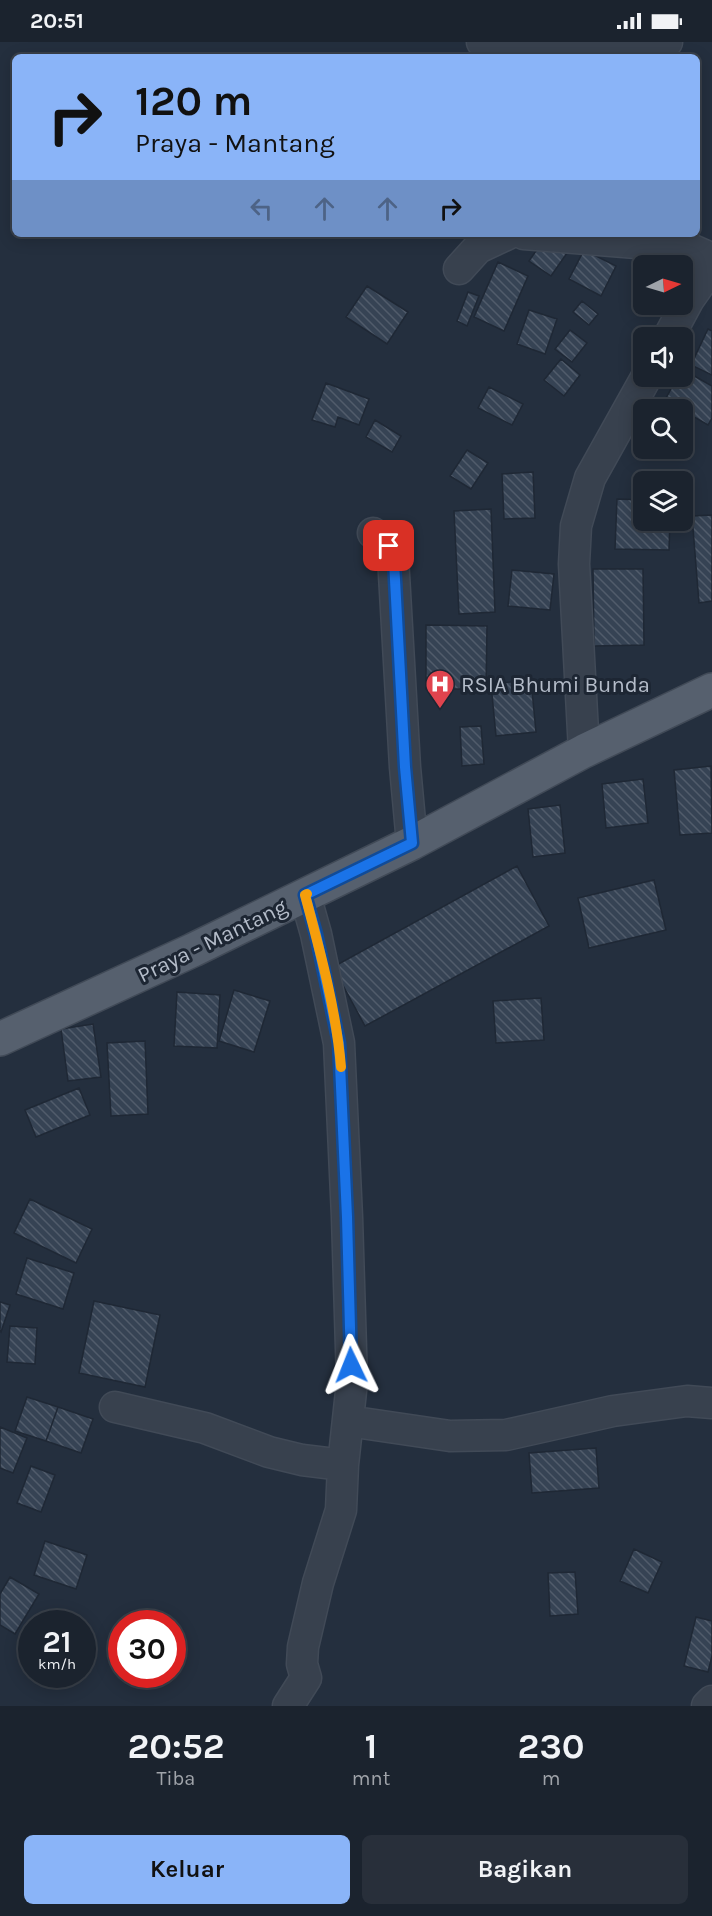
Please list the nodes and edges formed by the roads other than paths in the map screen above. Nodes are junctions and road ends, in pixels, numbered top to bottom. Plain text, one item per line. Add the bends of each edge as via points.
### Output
1 (482, 42) edge
2 (668, 42) edge
3 (502, 237) edge
4 (559, 237) edge
5 (459, 269) dead end
6 (674, 327) edge
7 (641, 387) edge
8 (373, 533) dead end
9 (712, 690) edge
10 (584, 751) junction
11 (412, 843) junction
12 (305, 895) junction
13 (0, 1039) edge
14 (712, 1403) edge
15 (115, 1407) dead end
16 (348, 1421) junction
17 (344, 1465) junction
18 (712, 1701) edge
19 (294, 1704) edge
20 (707, 1706) edge

1 - 2 street via 657,48
3 - 5 street via 478,248
4 - 6 street via 686,248 706,256 708,272
7 - 10 street via 590,478 576,526 574,564
8 - 11 street via 386,543 393,557
9 - 10 main road, Praya - Mantang
10 - 11 main road, Praya - Mantang
11 - 12 main road, Praya - Mantang
12 - 13 main road, Praya - Mantang
12 - 16 street via 339,1043 352,1382
14 - 16 street via 687,1401 614,1411 506,1435 450,1436
15 - 17 street via 205,1428 269,1452
16 - 17 street
17 - 19 street via 341,1510 303,1647 306,1678
18 - 20 street

